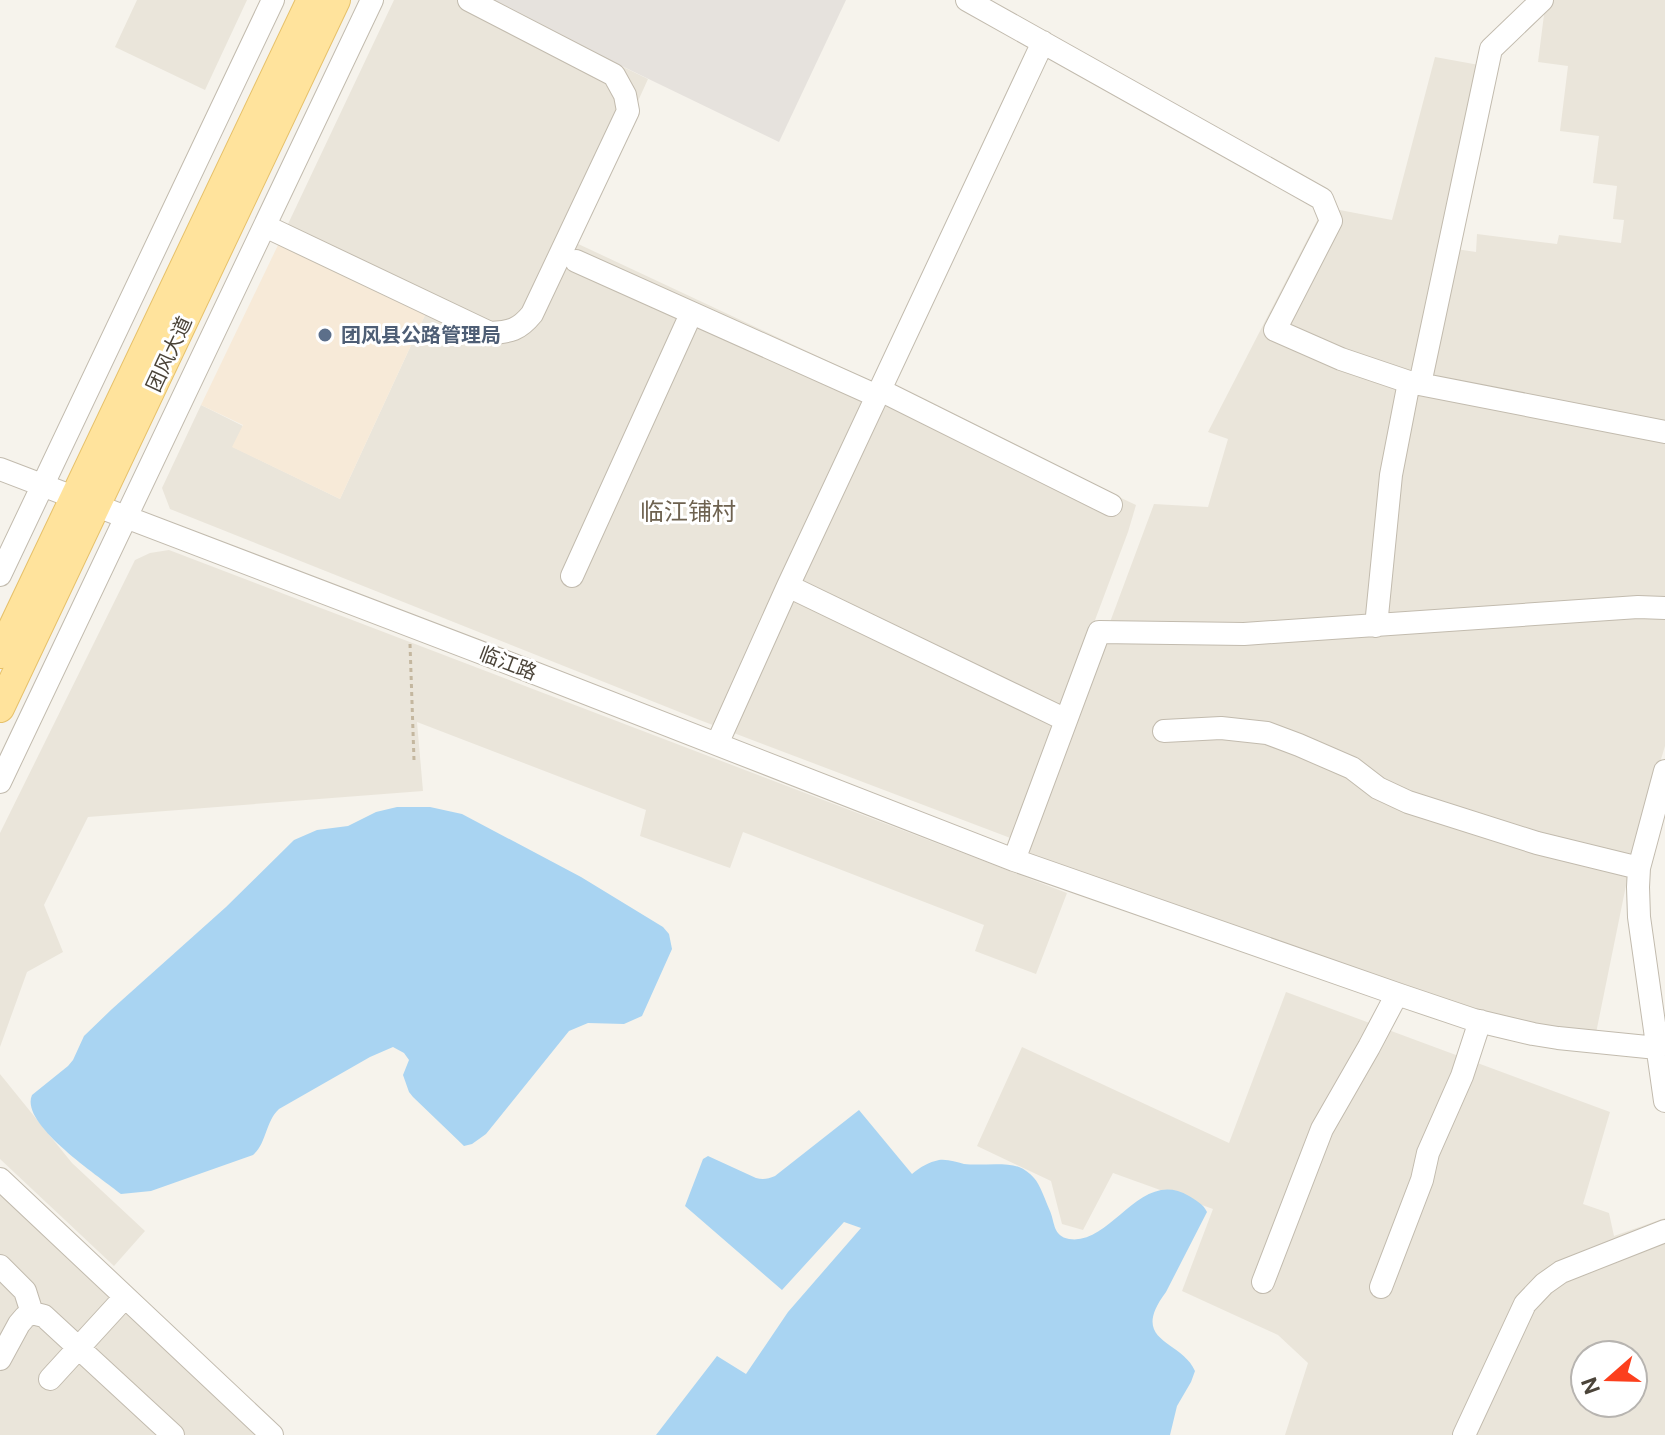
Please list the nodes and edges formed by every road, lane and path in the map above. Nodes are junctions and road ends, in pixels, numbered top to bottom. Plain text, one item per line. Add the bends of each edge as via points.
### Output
1 (273, 0) edge
2 (311, 0) edge
3 (336, 0) edge
4 (372, 0) edge
5 (469, 0) edge
6 (967, 0) edge
7 (1542, 0) edge
8 (1043, 42) junction
9 (265, 226) junction
10 (576, 261) dead end
11 (691, 314) junction
12 (1414, 383) junction
13 (879, 393) junction
14 (1665, 432) edge
15 (0, 469) edge
16 (42, 486) junction
17 (85, 502) junction
18 (1111, 505) dead end
19 (126, 518) junction
20 (0, 575) edge
21 (572, 576) dead end
22 (788, 586) junction
23 (1665, 608) edge
24 (411, 626) junction
25 (1376, 626) junction
26 (4, 637) edge
27 (0, 708) edge
28 (1066, 720) junction
29 (1164, 731) dead end
30 (717, 744) junction
31 (414, 760) dead end
32 (1665, 771) edge
33 (0, 782) edge
34 (1014, 860) junction
35 (1639, 868) junction
36 (1397, 994) junction
37 (1480, 1021) junction
38 (1657, 1048) junction
39 (1665, 1101) edge
40 (0, 1179) edge
41 (1665, 1231) edge
42 (0, 1266) edge
43 (1263, 1282) dead end
44 (1381, 1287) dead end
45 (125, 1297) junction
46 (32, 1313) junction
47 (77, 1349) junction
48 (0, 1359) edge
49 (50, 1379) dead end
50 (173, 1435) edge
51 (272, 1435) edge
52 (1464, 1435) edge

1 - 16 street
2 - 17 main road, 团风大道
3 - 17 main road, 团风大道
4 - 9 street
5 - 9 street via 614,75 628,111 524,324 490,333
6 - 8 street
7 - 12 street via 1491,49
8 - 12 street via 1322,199 1331,221 1275,330
8 - 13 street
9 - 19 street
10 - 11 street
11 - 13 street
11 - 21 street
12 - 14 street
12 - 25 street via 1391,475
13 - 18 street
13 - 22 street
15 - 16 street, 临江路
16 - 17 street, 临江路
16 - 20 street
17 - 19 street, 临江路
17 - 26 main road, 团风大道
17 - 27 main road, 团风大道
19 - 24 street, 临江路
19 - 33 street
22 - 28 street
22 - 30 street
23 - 25 street
24 - 30 street, 临江路
24 - 31 path
25 - 28 street via 1244,634 1099,632
28 - 34 street
29 - 35 street via 1236,728 1267,733 1352,768 1408,802
30 - 34 street, 临江路
32 - 35 street
34 - 36 street, 临江路
35 - 38 street via 1639,917
36 - 37 street, 临江路
36 - 43 street via 1322,1129
37 - 38 street, 临江路 via 1558,1038
37 - 44 street
38 - 39 street
40 - 45 street
41 - 52 street via 1561,1272 1534,1293
42 - 46 street via 25,1291
45 - 47 street
45 - 51 street
46 - 47 street via 44,1316
46 - 48 street via 21,1320
47 - 49 street
47 - 50 street

